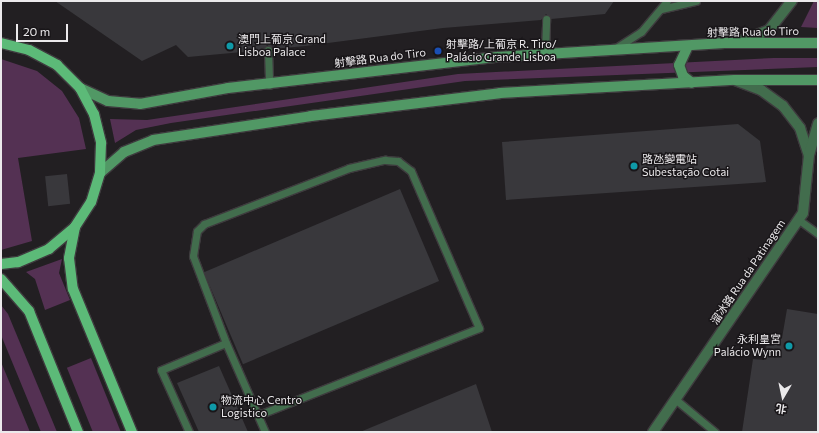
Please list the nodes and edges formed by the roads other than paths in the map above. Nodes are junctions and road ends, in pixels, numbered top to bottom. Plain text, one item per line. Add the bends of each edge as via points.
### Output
1 (667, 1) edge
2 (696, 1) edge
3 (792, 1) edge
4 (661, 9) junction
5 (546, 19) dead end
6 (1, 43) edge
7 (725, 43) junction
8 (818, 43) edge
9 (688, 46) junction
10 (268, 50) dead end
11 (608, 50) junction
12 (545, 54) junction
13 (735, 80) junction
14 (818, 80) edge
15 (692, 83) junction
16 (269, 85) junction
17 (80, 88) junction
18 (818, 123) edge
19 (808, 155) junction
20 (100, 173) junction
21 (799, 220) junction
22 (75, 227) junction
23 (818, 234) edge
24 (1, 264) edge
25 (1, 279) edge
26 (226, 343) junction
27 (676, 399) junction
28 (258, 415) junction
29 (78, 432) edge
30 (132, 432) edge
31 (188, 432) edge
32 (265, 432) edge
33 (653, 432) edge
34 (715, 432) edge

1 - 4 lane
2 - 4 lane
3 - 7 street via 769,30 750,40
4 - 11 lane via 630,40
5 - 12 lane
6 - 17 main road via 29,50 50,61
7 - 8 street, 射擊路 Rua do Tiro
7 - 9 street, 射擊路 Rua do Tiro
9 - 11 street, 射擊路 Rua do Tiro
9 - 15 street via 679,65 683,76
10 - 16 lane
11 - 12 street, 射擊路 Rua do Tiro
12 - 16 street, 射擊路 Rua do Tiro
13 - 14 street
13 - 15 street
13 - 19 street, 溜冰路 Rua da Patinagem via 761,90 783,106 800,128
15 - 20 street via 500,93 232,128 138,145
16 - 17 street, 射擊路 Rua do Tiro via 140,104 108,101
17 - 20 main road via 94,114 100,136
18 - 19 street, 溜冰路 Rua da Patinagem
19 - 21 street, 溜冰路 Rua da Patinagem via 806,202
20 - 22 main road via 91,202
21 - 23 lane
21 - 27 street, 溜冰路 Rua da Patinagem
22 - 24 main road via 49,249 18,262
22 - 30 main road via 69,258 73,289
25 - 29 main road via 29,311
26 - 28 lane
26 - 28 lane via 193,256 197,231 204,224 349,168 385,160 398,161 411,171 479,328
26 - 31 lane via 161,370
27 - 33 street, 溜冰路 Rua da Patinagem
27 - 34 lane
28 - 32 lane

